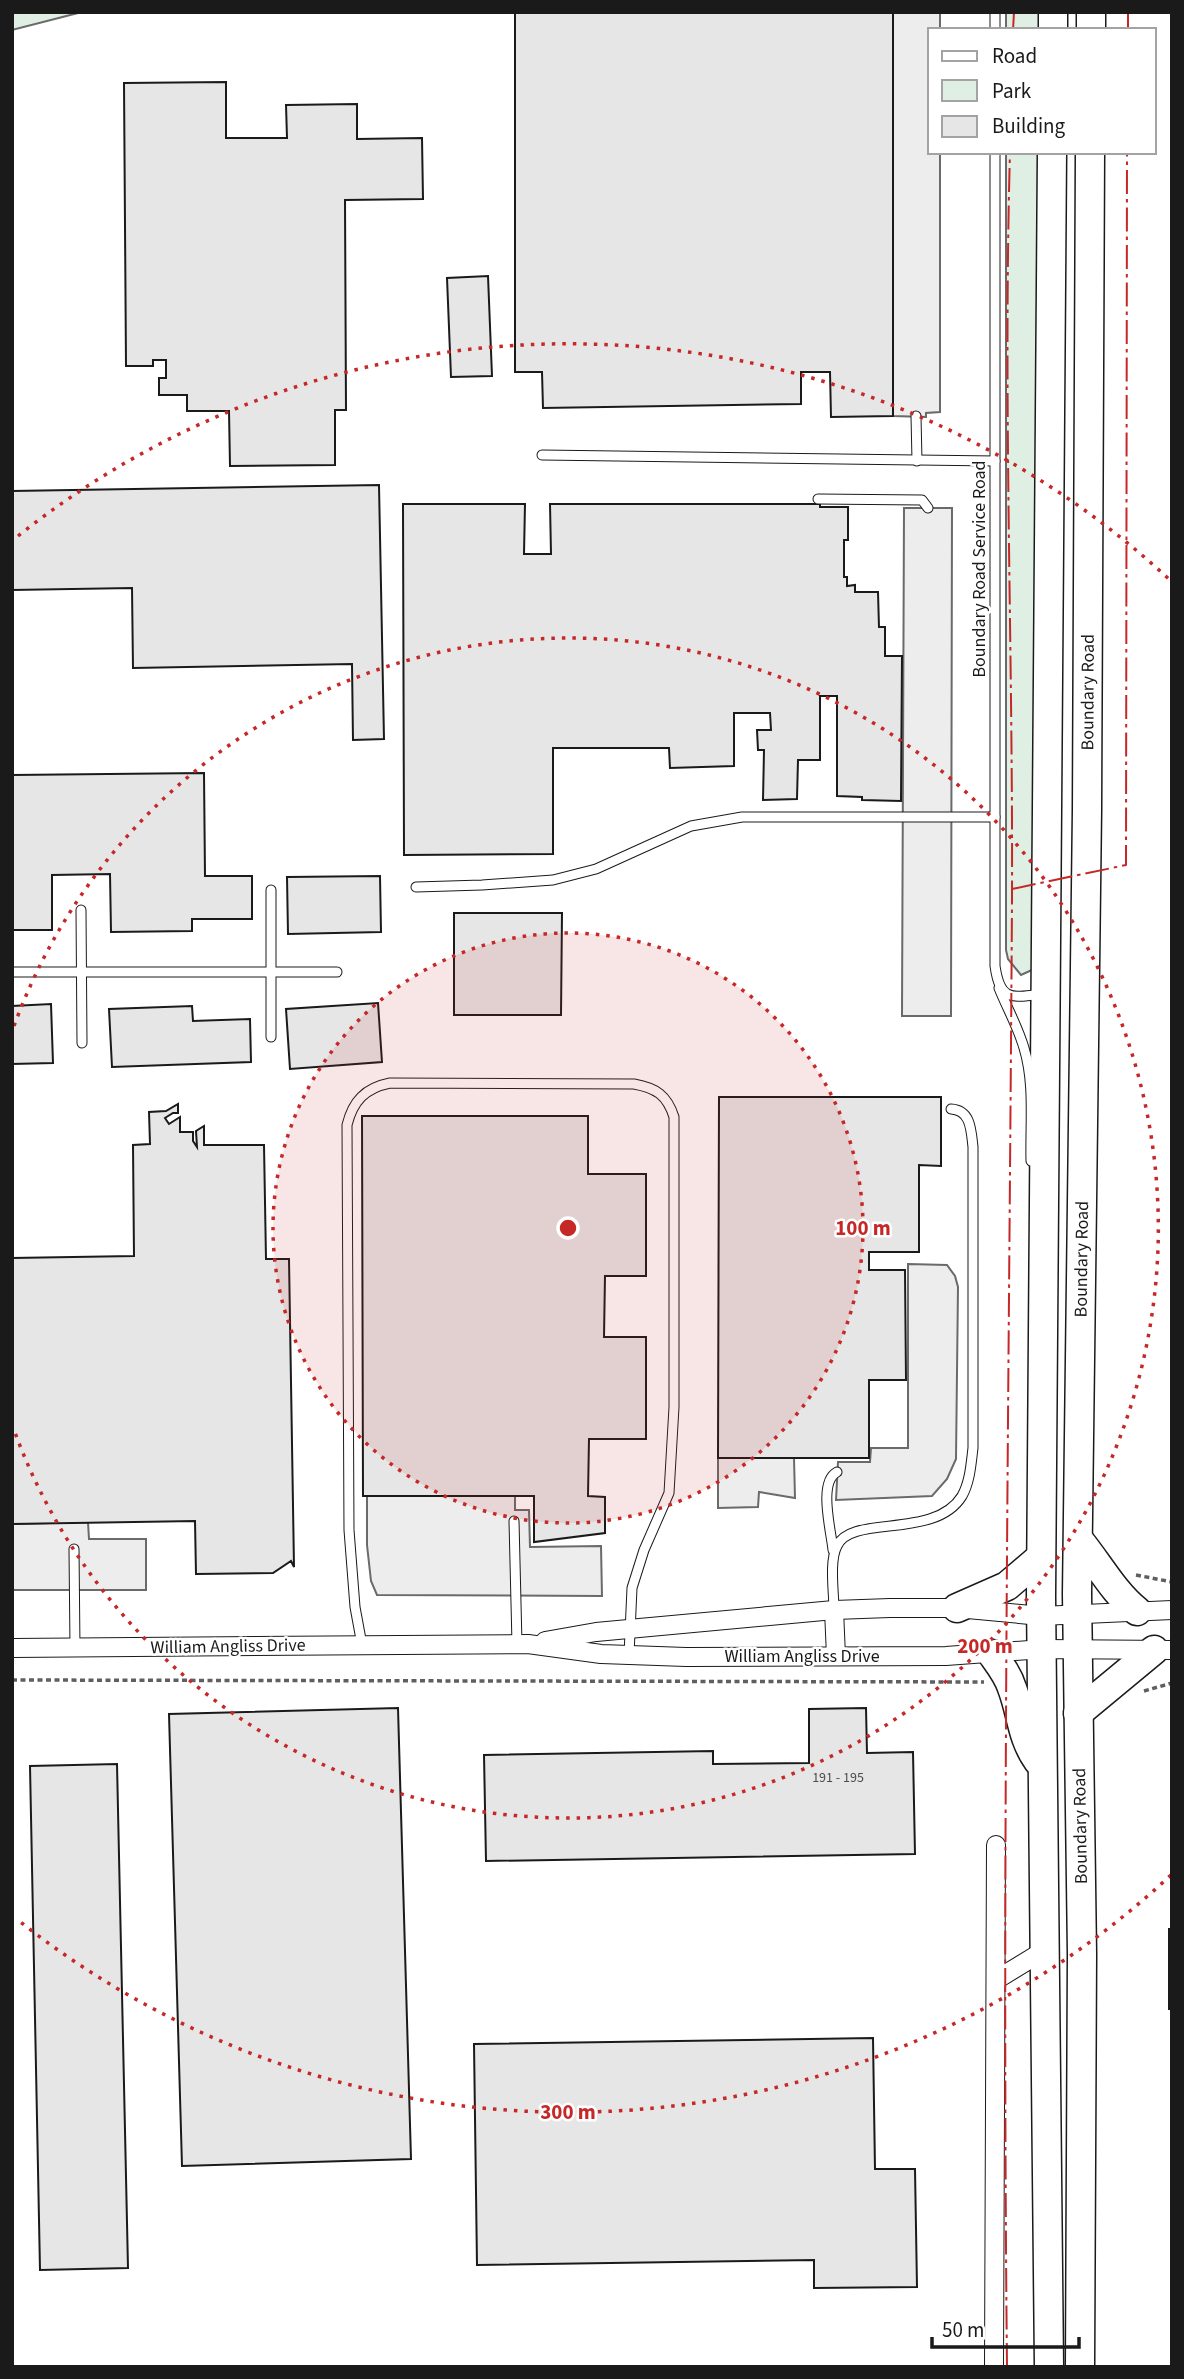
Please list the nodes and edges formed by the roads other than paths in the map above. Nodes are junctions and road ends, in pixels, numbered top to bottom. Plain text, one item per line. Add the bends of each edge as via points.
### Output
1 (995, 154) edge
2 (1052, 154) edge
3 (1090, 154) edge
4 (916, 416) dead end
5 (542, 455) dead end
6 (917, 461) junction
7 (995, 461) junction
8 (818, 499) dead end
9 (928, 508) dead end
10 (995, 817) junction
11 (416, 887) dead end
12 (271, 890) dead end
13 (81, 910) dead end
14 (12, 972) edge
15 (82, 972) junction
16 (271, 972) junction
17 (337, 972) dead end
18 (998, 985) junction
19 (1084, 987) junction
20 (1044, 994) junction
21 (271, 1037) dead end
22 (82, 1043) dead end
23 (951, 1109) dead end
24 (1031, 1172) dead end
25 (1034, 1185) dead end
26 (1042, 1224) junction
27 (837, 1472) dead end
28 (514, 1521) dead end
29 (1079, 1540) junction
30 (74, 1549) dead end
31 (834, 1555) junction
32 (1041, 1558) junction
33 (957, 1608) junction
34 (834, 1610) junction
35 (1172, 1610) edge
36 (1137, 1611) junction
37 (1077, 1614) junction
38 (1041, 1616) junction
39 (629, 1629) junction
40 (523, 1644) junction
41 (362, 1645) junction
42 (12, 1648) edge
43 (75, 1648) junction
44 (1043, 1649) junction
45 (1077, 1649) junction
46 (1163, 1650) edge
47 (992, 1654) junction
48 (629, 1655) junction
49 (836, 1656) junction
50 (1078, 1713) junction
51 (1042, 1766) junction
52 (996, 1845) dead end
53 (1045, 1950) junction
54 (996, 1980) junction
55 (994, 2367) edge
56 (1049, 2367) edge
57 (1080, 2367) edge

1 - 7 lane, Boundary Road Service Road
2 - 20 main road, Boundary Road
3 - 19 main road, Boundary Road
4 - 6 lane
5 - 6 lane
6 - 7 lane
7 - 10 lane, Boundary Road Service Road
8 - 9 lane via 922,500
10 - 11 lane via 741,817 691,826 596,869 553,880
10 - 18 lane, Boundary Road Service Road
12 - 16 lane
13 - 15 lane
14 - 15 lane
15 - 16 lane
15 - 22 lane
16 - 17 lane
16 - 21 lane
18 - 20 lane via 1018,998
18 - 24 lane, Boundary Road Service Road via 1029,1069
19 - 20 main road
19 - 29 main road, Boundary Road
20 - 26 main road, Boundary Road
23 - 31 lane via 965,1114 973,1147 973,1448 969,1477 962,1496 946,1512 927,1520 847,1534 837,1543
25 - 26 lane
26 - 32 main road, Boundary Road
27 - 31 lane via 826,1492
28 - 40 lane
29 - 36 main road via 1116,1592
29 - 37 main road, Boundary Road
30 - 43 lane
31 - 34 lane
32 - 33 main road via 1007,1586
32 - 38 main road, Boundary Road
33 - 34 street, William Angliss Drive
33 - 38 street, William Angliss Drive
34 - 39 street, William Angliss Drive
34 - 49 street
35 - 36 street, William Angliss Drive
36 - 37 street, William Angliss Drive
37 - 38 street, William Angliss Drive
37 - 45 main road, Boundary Road
38 - 44 main road, Boundary Road
39 - 40 street, William Angliss Drive
39 - 41 lane via 632,1588 669,1493 675,1181 670,1103 651,1087 634,1084 390,1083 366,1091 350,1112 347,1125 349,1530
39 - 48 lane
40 - 41 street, William Angliss Drive
40 - 48 street, William Angliss Drive
41 - 43 street, William Angliss Drive
42 - 43 street, William Angliss Drive
44 - 45 street, William Angliss Drive
44 - 47 street, William Angliss Drive
44 - 51 main road, Boundary Road
45 - 46 street, William Angliss Drive
45 - 50 main road, Boundary Road
46 - 50 main road
47 - 49 street, William Angliss Drive
47 - 51 main road via 1013,1689 1027,1745
48 - 49 street, William Angliss Drive
50 - 57 main road, Boundary Road
51 - 53 main road, Boundary Road
52 - 54 street
53 - 54 street
53 - 56 main road, Boundary Road
54 - 55 street

